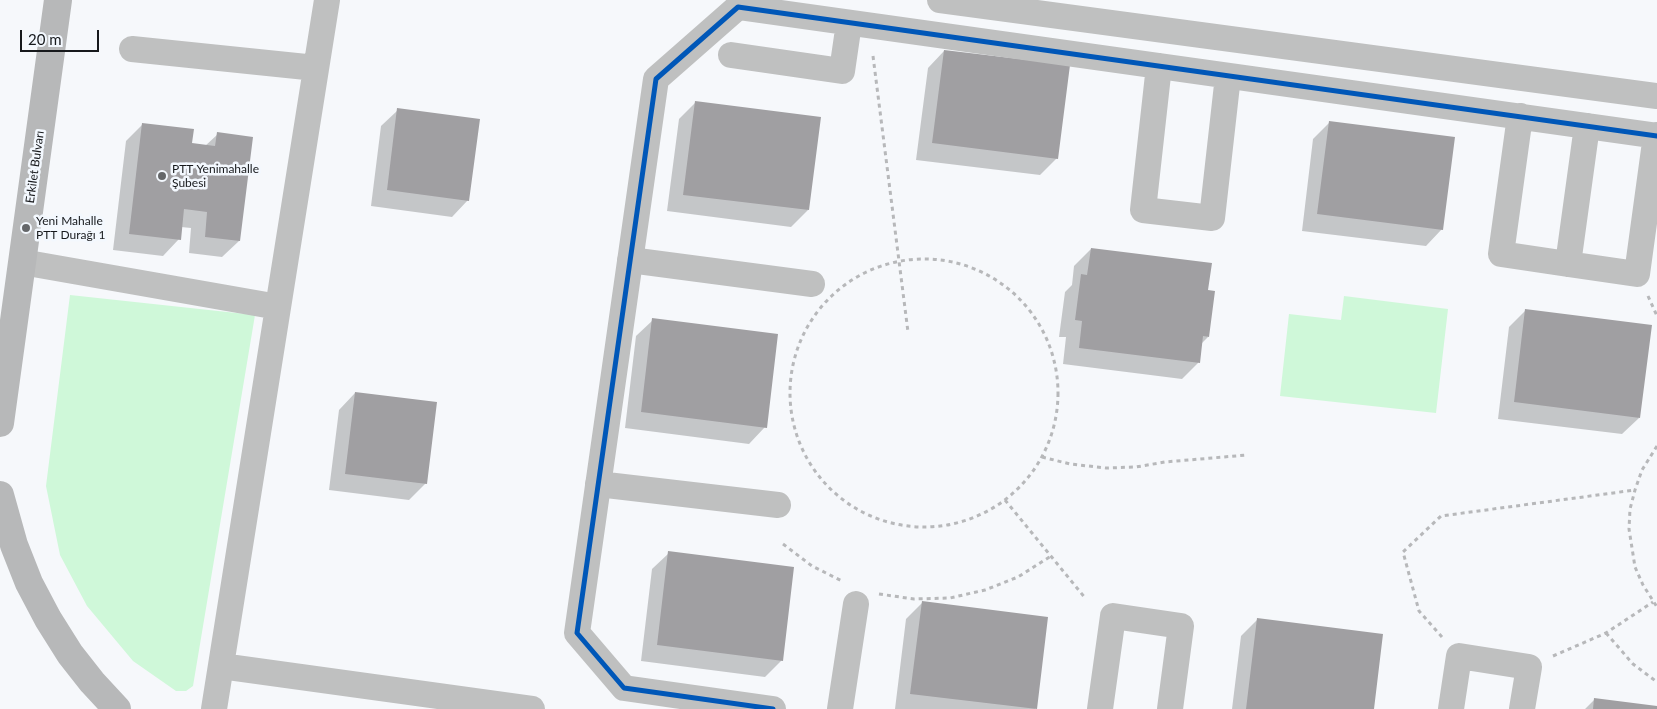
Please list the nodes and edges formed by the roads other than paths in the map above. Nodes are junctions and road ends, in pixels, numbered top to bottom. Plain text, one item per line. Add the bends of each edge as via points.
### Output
1 (58, 0) edge
2 (327, 0) edge
3 (940, 0) edge
4 (859, 24) junction
5 (132, 49) dead end
6 (731, 55) dead end
7 (1159, 66) junction
8 (316, 68) junction
9 (1228, 76) junction
10 (1657, 96) edge
11 (1520, 116) junction
12 (1587, 126) junction
13 (1656, 136) edge
14 (630, 260) junction
15 (22, 262) junction
16 (1568, 264) junction
17 (812, 284) dead end
18 (278, 307) junction
19 (0, 423) edge
20 (598, 484) junction
21 (0, 495) edge
22 (778, 506) dead end
23 (859, 593) road end
24 (221, 666) junction
25 (117, 709) edge
26 (214, 709) edge
27 (532, 709) edge
28 (773, 709) edge
29 (840, 709) edge
30 (1100, 709) edge
31 (1170, 709) edge
32 (1451, 709) edge
33 (1522, 709) edge

1 - 15 main road, Erkilet Bulvarı
2 - 8 street
3 - 10 street
4 - 6 street via 842,71
4 - 7 street
4 - 14 street via 738,7 656,79
5 - 8 street
7 - 9 street
7 - 9 street via 1143,210 1212,218
8 - 18 street
9 - 11 street
11 - 12 street
11 - 16 street via 1501,254
12 - 13 street
12 - 16 street
13 - 16 street via 1637,274
14 - 17 street
14 - 20 street
15 - 18 street
15 - 19 main road, Erkilet Bulvarı
18 - 24 street
20 - 22 street
20 - 28 street via 577,633 624,688
21 - 25 main road via 14,545 48,619 70,654
23 - 29 street
24 - 26 street
24 - 27 street
30 - 31 street via 1113,616 1181,626
32 - 33 street via 1459,656 1528,667

